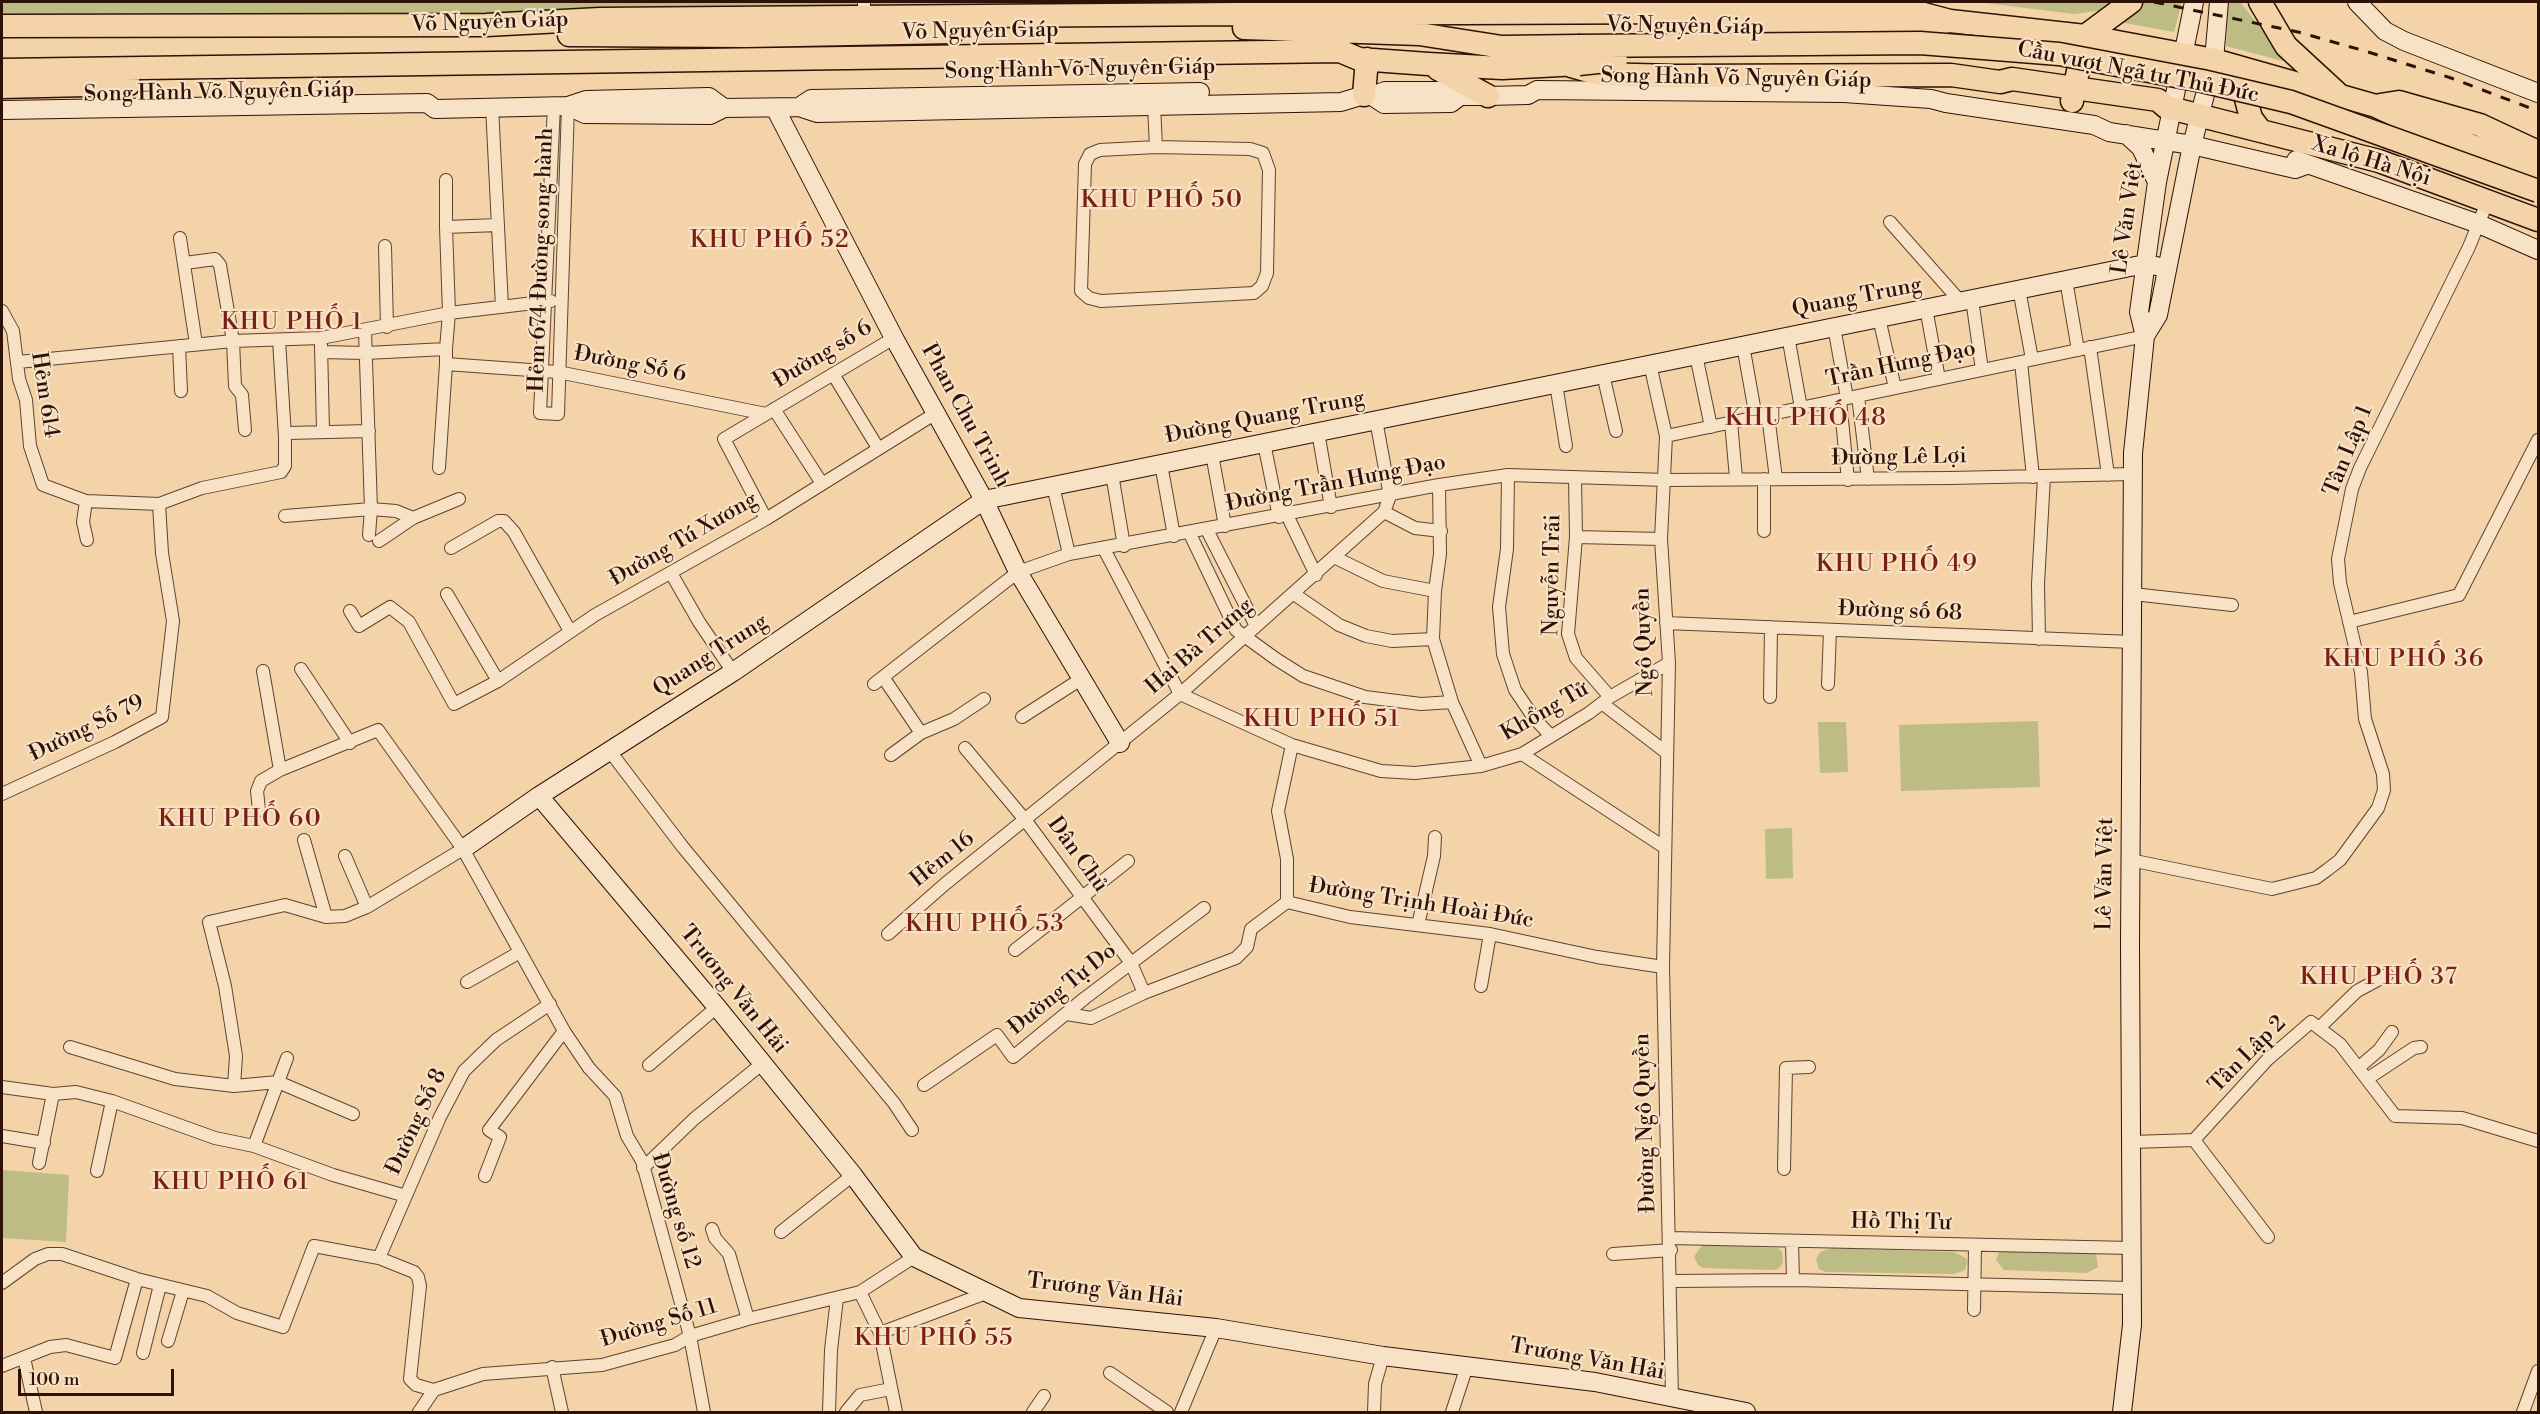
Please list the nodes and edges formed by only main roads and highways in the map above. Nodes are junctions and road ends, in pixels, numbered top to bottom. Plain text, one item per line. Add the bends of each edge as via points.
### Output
1 (2131, 2) edge
2 (2194, 2) edge
3 (2219, 2) edge
4 (2260, 2) edge
5 (2356, 2) edge
6 (2369, 2) edge
7 (864, 10) edge
8 (600, 19) junction
9 (1228, 21) junction
10 (1950, 21) junction
11 (2375, 21) junction
12 (1144, 22) junction
13 (486, 25) junction
14 (2, 26) edge
15 (1419, 34) junction
16 (573, 35) junction
17 (507, 36) junction
18 (2085, 36) junction
19 (2, 40) edge
20 (2185, 53) junction
21 (1363, 59) junction
22 (1576, 59) junction
23 (2214, 60) junction
24 (1428, 64) junction
25 (2, 70) edge
26 (2265, 73) junction
27 (2, 87) edge
28 (2538, 93) edge
29 (2074, 94) junction
30 (2338, 94) junction
31 (1368, 96) junction
32 (1488, 96) junction
33 (2376, 106) junction
34 (799, 107) junction
35 (2170, 107) junction
36 (775, 108) junction
37 (435, 109) junction
38 (2, 110) edge
39 (2201, 114) junction
40 (2, 120) edge
41 (2094, 125) junction
42 (2260, 130) junction
43 (2126, 134) junction
44 (2165, 136) junction
45 (2193, 140) junction
46 (2538, 152) edge
47 (2227, 154) junction
48 (2306, 165) junction
49 (2538, 170) edge
50 (2157, 182) junction
51 (2184, 184) junction
52 (2538, 191) edge
53 (2538, 216) edge
54 (2508, 235) junction
55 (2538, 242) edge
56 (2538, 250) edge
57 (2145, 264) junction
58 (2167, 268) junction
59 (2145, 336) junction
60 (1556, 384) joint
61 (984, 500) junction
62 (1120, 743) road end
63 (538, 796) junction
64 (463, 849) road end
65 (1746, 1413) edge
66 (2122, 1413) edge

1 - 18 highway
2 - 20 main road, Lê Văn Việt
3 - 23 main road, Lê Văn Việt
4 - 30 highway via 2286,46
5 - 11 main road
6 - 11 main road
7 - 8 highway, Võ Nguyên Giáp
7 - 12 highway, Võ Nguyên Giáp
8 - 13 highway, Võ Nguyên Giáp
8 - 16 highway
9 - 10 highway, Võ Nguyên Giáp via 1912,11
9 - 12 highway, Võ Nguyên Giáp
9 - 15 highway, Võ Nguyên Giáp
10 - 15 highway, Võ Nguyên Giáp via 1914,32 1534,24
10 - 18 highway, Võ Nguyên Giáp
11 - 28 main road via 2404,40
12 - 16 highway, Võ Nguyên Giáp via 747,36
13 - 14 highway, Võ Nguyên Giáp
13 - 17 highway
15 - 22 highway, Võ Nguyên Giáp
16 - 17 highway, Võ Nguyên Giáp
17 - 19 highway, Võ Nguyên Giáp
18 - 20 highway, Võ Nguyên Giáp
18 - 29 highway
20 - 23 highway, Võ Nguyên Giáp
20 - 35 main road, Lê Văn Việt
21 - 24 highway, Võ Nguyên Giáp
21 - 25 highway, Võ Nguyên Giáp via 1340,51
21 - 27 highway, Võ Nguyên Giáp via 1339,66 1202,69 426,77
21 - 31 highway
22 - 24 highway, Võ Nguyên Giáp via 1502,68
22 - 29 highway, Võ Nguyên Giáp via 1599,74 1908,73 2000,82 2011,90
22 - 52 highway, Cầu vượt Ngã tư Thủ Đức, bridge via 1920,43 2060,54 2291,102
22 - 53 highway, Cầu vượt Ngã tư Thủ Đức, bridge via 1920,56 2071,68 2284,112 2392,149
23 - 26 highway, Xa lộ Hà Nội
23 - 39 main road, Lê Văn Việt
24 - 32 highway
26 - 30 highway, Xa lộ Hà Nội
26 - 42 highway via 2252,83 2246,99 2251,118
29 - 35 highway, Võ Nguyên Giáp via 2137,112 2157,113
30 - 33 highway, Xa lộ Hà Nội
31 - 32 main road, Song Hành Võ Nguyên Giáp via 1384,104 1451,103 1460,96
31 - 34 main road, Song Hành Võ Nguyên Giáp via 1341,102 818,113
31 - 34 main road, Song Hành Võ Nguyên Giáp via 1340,89 811,99
32 - 41 main road, Song Hành Võ Nguyên Giáp via 1632,103 1946,104
33 - 46 highway, Xa lộ Hà Nội via 2399,102 2480,125
33 - 49 highway, Xa lộ Hà Nội via 2423,128
34 - 36 main road, Song Hành Võ Nguyên Giáp
35 - 39 highway, Xa lộ Hà Nội
35 - 44 main road, Lê Văn Việt
36 - 37 main road, Song Hành Võ Nguyên Giáp via 724,108 710,115 585,114 561,105
36 - 61 main road, Phan Chu Trinh via 894,338
37 - 38 main road, Song Hành Võ Nguyên Giáp via 427,103
37 - 40 main road, Song Hành Võ Nguyên Giáp via 429,114
39 - 42 highway, Xa lộ Hà Nội
39 - 45 main road, Lê Văn Việt
41 - 43 main road
41 - 44 main road via 2113,122
42 - 53 highway, Xa lộ Hà Nội via 2379,161
43 - 44 main road
43 - 50 main road via 2141,148
44 - 45 main road
44 - 50 main road, Lê Văn Việt
45 - 47 main road
45 - 48 main road via 2292,158
45 - 51 main road, Lê Văn Việt
47 - 48 main road via 2295,169
47 - 51 main road via 2205,163
48 - 54 main road
50 - 57 main road, Lê Văn Việt
51 - 58 main road, Lê Văn Việt
54 - 55 main road
54 - 56 main road
57 - 58 main road, Quang Trung
57 - 59 main road, Lê Văn Việt via 2139,312
57 - 60 main road, Quang Trung
58 - 59 main road, Lê Văn Việt via 2158,315
59 - 66 main road, Lê Văn Việt via 2133,474 2132,1325
60 - 61 main road, Đường Quang Trung
61 - 62 main road, Phan Chu Trinh via 1018,572
61 - 63 main road, Quang Trung via 733,672
63 - 64 main road, Quang Trung
63 - 65 main road, Trương Văn Hải via 717,1006 914,1257 1019,1308 1216,1328 1383,1356 1595,1382

